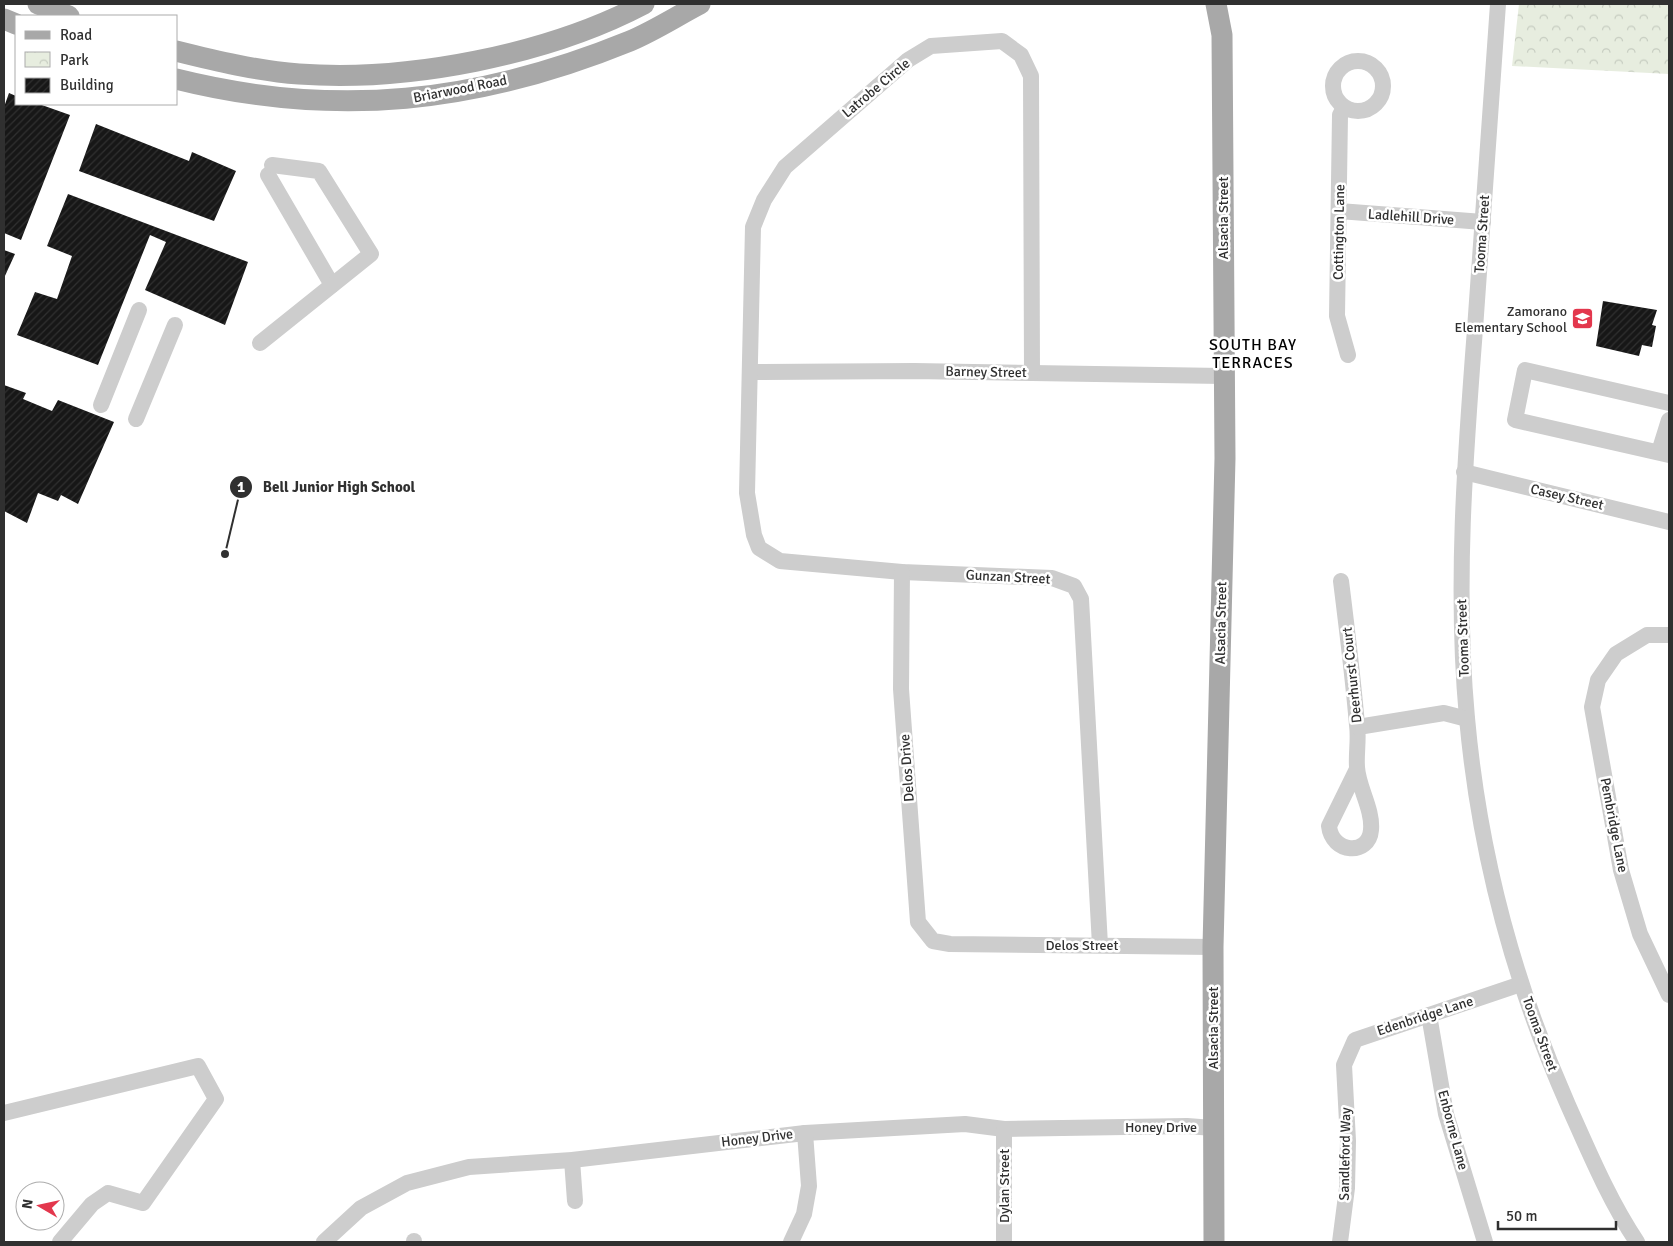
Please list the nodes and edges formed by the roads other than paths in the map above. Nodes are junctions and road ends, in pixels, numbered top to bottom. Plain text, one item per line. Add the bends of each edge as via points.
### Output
1 (38, 4) edge
2 (644, 4) edge
3 (700, 4) edge
4 (1216, 4) edge
5 (1498, 4) edge
6 (66, 15) edge
7 (178, 51) edge
8 (369, 74) junction
9 (178, 79) edge
10 (298, 100) junction
11 (1344, 108) dead end
12 (1340, 211) junction
13 (1483, 222) junction
14 (332, 285) junction
15 (139, 310) dead end
16 (175, 324) dead end
17 (260, 343) dead end
18 (1348, 355) dead end
19 (750, 372) junction
20 (1032, 373) junction
21 (1223, 376) junction
22 (1669, 404) edge
23 (101, 405) dead end
24 (136, 419) dead end
25 (1669, 420) edge
26 (1664, 453) edge
27 (1464, 472) junction
28 (747, 493) joint
29 (1669, 522) edge
30 (902, 572) junction
31 (1341, 581) dead end
32 (1669, 635) edge
33 (1467, 719) junction
34 (1358, 727) junction
35 (1357, 769) dead end
36 (950, 944) joint
37 (1100, 945) junction
38 (1213, 947) junction
39 (1521, 984) junction
40 (1669, 995) edge
41 (1429, 1015) junction
42 (1344, 1065) joint
43 (4, 1113) edge
44 (1213, 1128) junction
45 (1004, 1129) junction
46 (806, 1132) junction
47 (572, 1160) junction
48 (575, 1201) dead end
49 (60, 1242) edge
50 (324, 1242) edge
51 (791, 1242) edge
52 (1004, 1242) edge
53 (1214, 1242) edge
54 (1340, 1242) edge
55 (1485, 1242) edge
56 (1637, 1242) edge

1 - 6 main road
2 - 8 main road, Briarwood Road via 621,16 534,48 419,72
3 - 10 main road, Briarwood Road via 631,40 541,73 422,98 363,102
4 - 21 main road, Alsacia Street via 1222,35
5 - 13 street, Tooma Street
7 - 8 main road, Briarwood Road via 262,70 300,74
8 - 10 main road via 351,90 304,89
9 - 10 main road, Briarwood Road via 258,96
11 - 12 street, Cottington Lane via 1340,115
12 - 13 street, Ladlehill Drive
12 - 18 street, Cottington Lane via 1337,316
13 - 27 street, Tooma Street
14 - 14 street via 371,254 320,171 270,170
14 - 17 street
15 - 23 street
16 - 24 street
19 - 20 street, Barney Street
19 - 20 street, Latrobe Circle via 753,227 764,200 785,168 916,55 931,46 1002,41 1021,56 1031,76
19 - 28 street, Latrobe Circle
20 - 21 street, Barney Street
21 - 38 main road, Alsacia Street via 1225,458
22 - 26 street via 1525,370 1515,420
25 - 26 street
27 - 29 street, Casey Street
27 - 33 street, Tooma Street via 1462,625
28 - 30 street, Gunzan Street via 759,548 780,561
30 - 36 street, Delos Drive via 901,688 918,922 933,941
30 - 37 street, Gunzan Street via 1052,578 1074,586 1081,600
31 - 34 street, Deerhurst Court
32 - 40 street, Pembridge Lane via 1647,635 1616,654 1598,680 1592,707 1621,870 1640,934
33 - 34 street via 1444,713
33 - 39 street, Tooma Street via 1491,871
34 - 35 street, Deerhurst Court
36 - 37 street, Delos Street
37 - 38 street, Delos Street
38 - 44 main road, Alsacia Street
39 - 41 street, Edenbridge Lane
39 - 56 street, Tooma Street via 1553,1072
41 - 42 street, Edenbridge Lane via 1355,1040
41 - 55 street, Enborne Lane via 1446,1114
42 - 54 street, Sandleford Way via 1348,1141
43 - 49 street via 198,1066 216,1099 143,1203 108,1193 92,1204
44 - 45 street, Honey Drive
44 - 53 main road, Alsacia Street
45 - 46 street, Honey Drive via 965,1124
45 - 52 street, Dylan Street
46 - 47 street, Honey Drive
46 - 51 street via 809,1186 804,1214
47 - 48 street
47 - 50 street, Honey Drive via 469,1167 407,1183 361,1208

